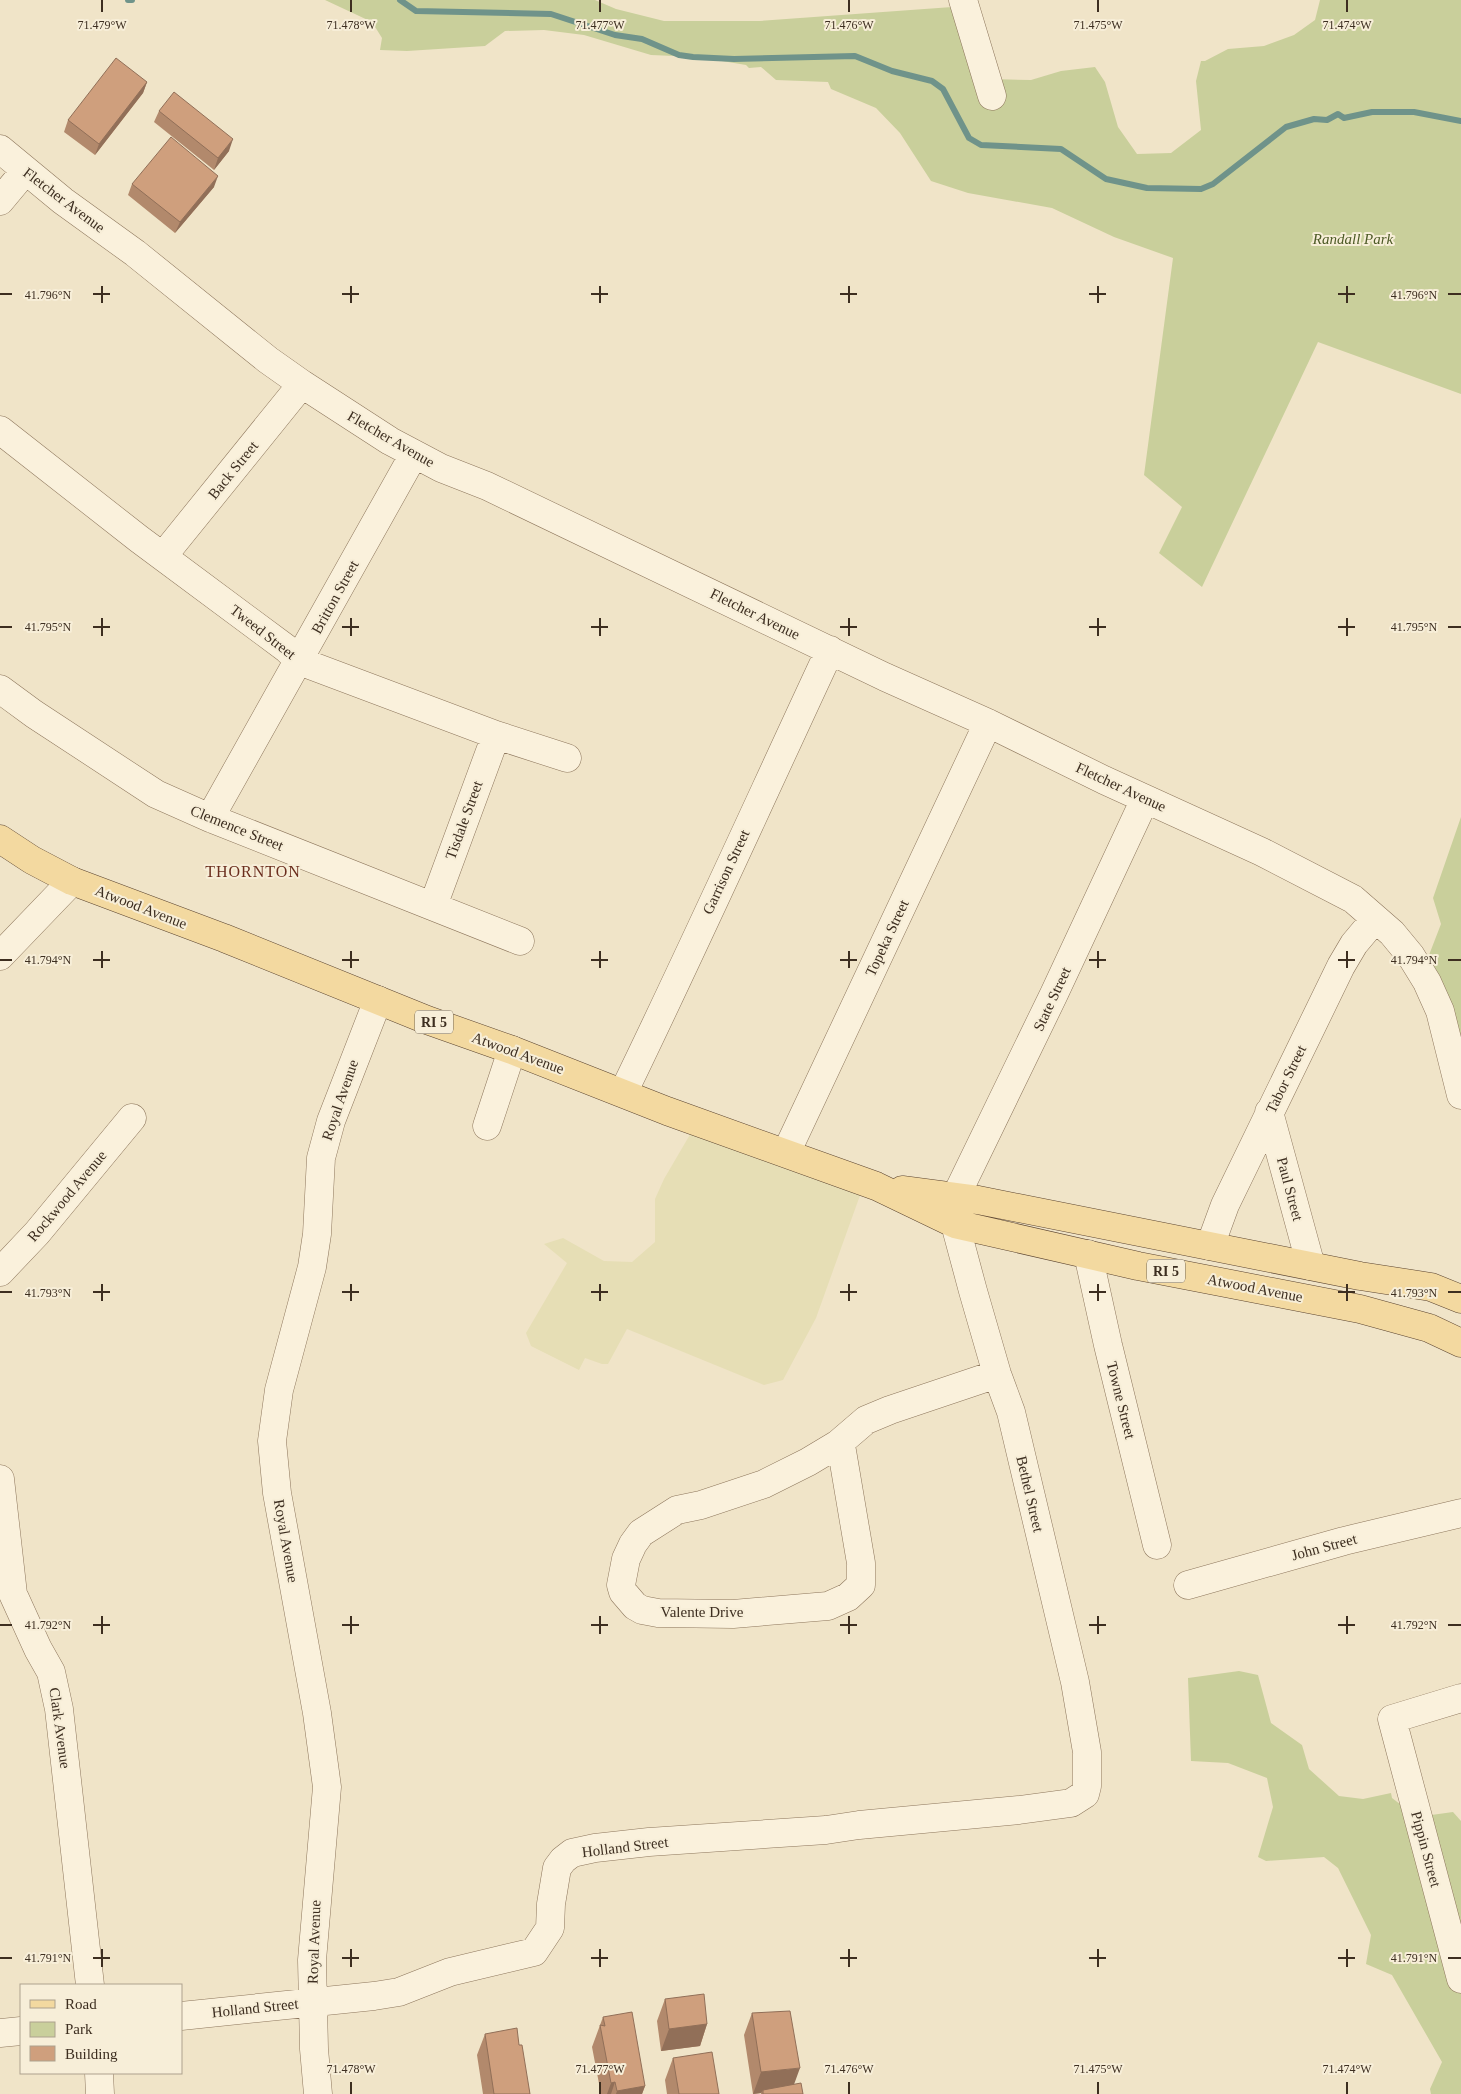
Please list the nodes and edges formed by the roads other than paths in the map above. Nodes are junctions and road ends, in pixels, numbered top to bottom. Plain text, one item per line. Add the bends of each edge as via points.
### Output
1 (963, 0) edge
2 (992, 96) dead end
3 (0, 148) edge
4 (25, 171) junction
5 (0, 201) edge
6 (302, 384) junction
7 (0, 430) edge
8 (414, 454) junction
9 (164, 556) junction
10 (830, 650) junction
11 (299, 661) junction
12 (0, 689) edge
13 (988, 723) junction
14 (496, 735) junction
15 (567, 758) dead end
16 (1145, 799) junction
17 (210, 818) junction
18 (0, 839) edge
19 (72, 881) junction
20 (433, 906) junction
21 (1375, 920) junction
22 (520, 941) dead end
23 (0, 956) edge
24 (378, 1000) junction
25 (512, 1050) junction
26 (623, 1094) junction
27 (1461, 1095) edge
28 (1269, 1112) junction
29 (132, 1118) dead end
30 (487, 1126) dead end
31 (786, 1153) junction
32 (956, 1211) junction
33 (1210, 1246) junction
34 (1088, 1254) junction
35 (2, 1265) edge
36 (1311, 1266) junction
37 (1461, 1278) edge
38 (1430, 1287) junction
39 (1461, 1298) edge
40 (1461, 1344) edge
41 (996, 1374) junction
42 (838, 1444) junction
43 (0, 1479) edge
44 (1461, 1513) edge
45 (1157, 1545) dead end
46 (1188, 1585) dead end
47 (1461, 1698) edge
48 (1085, 1794) joint
49 (1461, 1979) edge
50 (90, 1984) edge
51 (313, 2001) junction
52 (182, 2016) edge
53 (20, 2032) edge
54 (0, 2033) edge
55 (99, 2074) edge
56 (100, 2094) edge
57 (318, 2094) edge

1 - 2 street
3 - 4 street, Fletcher Avenue
4 - 5 street
4 - 6 street, Fletcher Avenue
6 - 8 street, Fletcher Avenue
6 - 9 street, Back Street
7 - 9 street, Tweed Street
8 - 10 street, Fletcher Avenue
8 - 11 street, Britton Street
9 - 11 street, Tweed Street
10 - 13 street, Fletcher Avenue
10 - 26 street, Garrison Street
11 - 14 street, Tweed Street
11 - 17 street, Britton Street
12 - 17 street, Clemence Street via 156,794
13 - 16 street, Fletcher Avenue
13 - 31 street, Topeka Street
14 - 15 street, Tweed Street
14 - 20 street, Tisdale Street
16 - 21 street, Fletcher Avenue via 1284,862 1353,899
16 - 32 street, State Street
17 - 20 street, Clemence Street
18 - 19 main road, Atwood Avenue / RI 5
19 - 23 street
19 - 24 main road, Atwood Avenue / RI 5
20 - 22 street, Clemence Street
21 - 27 street, Fletcher Avenue via 1392,933 1411,956 1426,982 1440,1011
21 - 28 street, Tabor Street via 1354,944 1341,966
24 - 25 main road, Atwood Avenue / RI 5
24 - 51 street, Royal Avenue via 330,1121 321,1158 312,1267 279,1390 272,1441 327,1788 312,1960
25 - 26 main road, Atwood Avenue / RI 5
25 - 30 street
26 - 31 main road, Atwood Avenue / RI 5
28 - 33 street, Tabor Street via 1225,1205
28 - 36 street, Paul Street
29 - 35 street, Rockwood Avenue via 37,1233
31 - 32 main road, Atwood Avenue / RI 5
32 - 33 main road, Atwood Avenue / RI 5 via 978,1200
32 - 34 main road, Atwood Avenue / RI 5
32 - 41 street, Bethel Street
33 - 36 main road, Atwood Avenue / RI 5
34 - 40 main road, Atwood Avenue / RI 5 via 1360,1309 1428,1328
34 - 45 street, Towne Street
36 - 38 main road, Atwood Avenue / RI 5
37 - 38 main road
38 - 39 main road, Atwood Avenue / RI 5
41 - 42 street, Valente Drive via 866,1420
41 - 48 street, Bethel Street via 1011,1412 1075,1682 1087,1752
42 - 42 street, Valente Drive via 764,1484 677,1510 642,1533 626,1559 621,1585 623,1592 635,1606 658,1613 752,1612 828,1606 848,1598 861,1584 861,1563 842,1451
43 - 50 street, Clark Avenue via 13,1594 51,1672 59,1709
44 - 46 street, John Street via 1344,1541
47 - 49 street, Pippin Street via 1392,1719
48 - 51 street, Holland Street via 1071,1804 1019,1810 826,1830 650,1842 572,1853 557,1868 550,1928 534,1952 450,1972 399,1992
51 - 52 street, Holland Street
51 - 57 street, Royal Avenue
53 - 54 street
55 - 56 street

